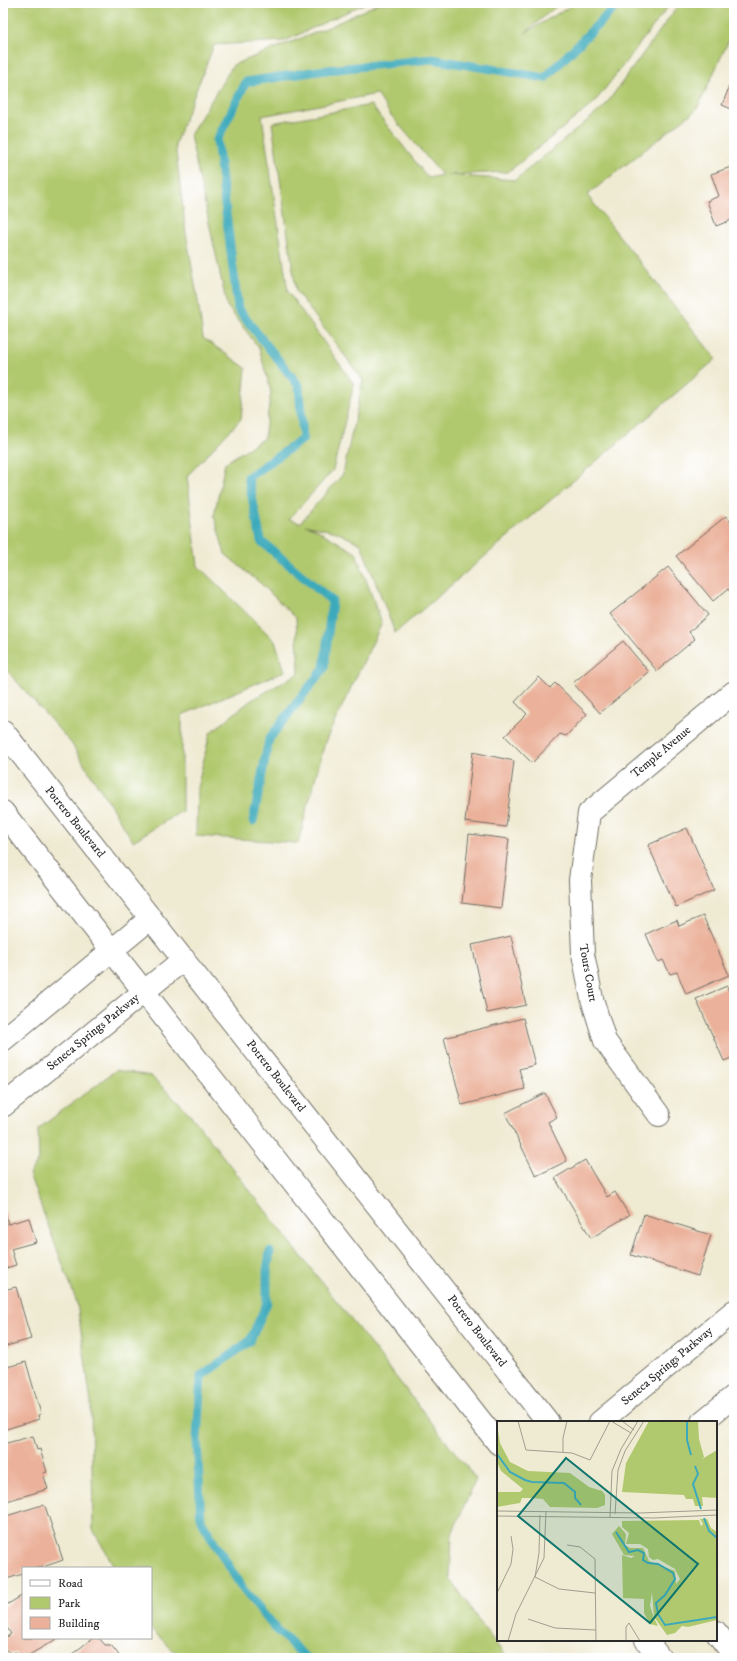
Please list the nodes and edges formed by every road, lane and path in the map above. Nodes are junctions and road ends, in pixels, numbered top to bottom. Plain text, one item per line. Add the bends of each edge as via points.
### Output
1 (734, 692) edge
2 (3, 731) edge
3 (3, 812) edge
4 (589, 813) joint
5 (151, 918) junction
6 (112, 950) junction
7 (184, 959) junction
8 (144, 991) junction
9 (3, 1040) edge
10 (3, 1106) edge
11 (659, 1115) dead end
12 (734, 1310) edge
13 (734, 1396) edge
14 (547, 1421) edge
15 (601, 1421) edge
16 (703, 1421) edge
17 (497, 1442) edge
18 (717, 1633) edge
19 (647, 1641) edge
20 (734, 1655) edge
21 (660, 1658) edge

1 - 4 street, Temple Avenue
2 - 5 street, Potrero Boulevard
3 - 6 street
4 - 11 street, Tours Court via 580,880 583,954 592,999 605,1041
5 - 6 street
5 - 7 street, Potrero Boulevard
6 - 8 street
6 - 9 street
7 - 8 street, Seneca Springs Parkway
7 - 14 street, Potrero Boulevard
8 - 10 street, Seneca Springs Parkway
8 - 17 street
12 - 15 street, Seneca Springs Parkway
13 - 16 street
18 - 20 street
19 - 21 street

